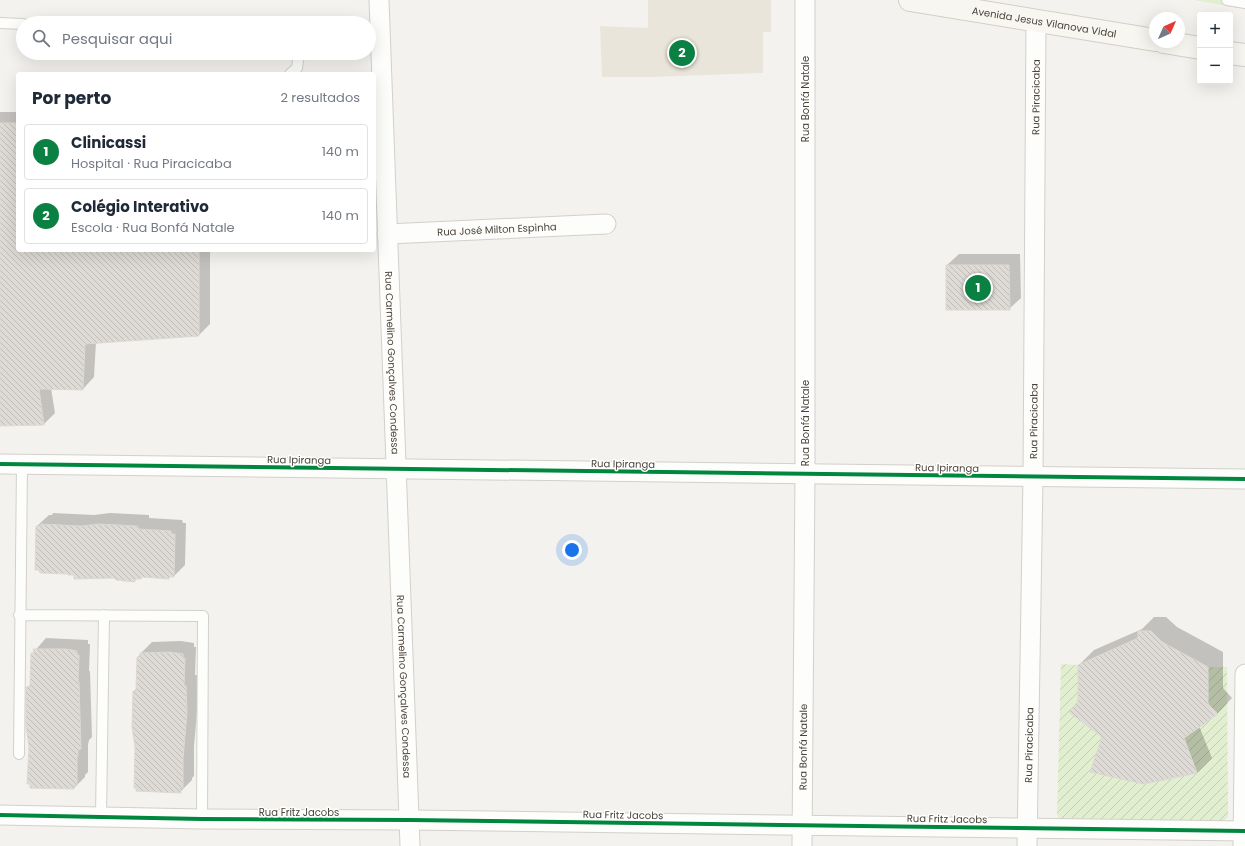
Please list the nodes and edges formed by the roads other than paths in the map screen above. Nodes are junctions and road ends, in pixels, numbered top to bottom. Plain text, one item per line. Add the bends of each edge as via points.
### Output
1 (379, 0) edge
2 (805, 0) edge
3 (910, 0) edge
4 (1227, 0) edge
5 (1245, 3) edge
6 (376, 16) edge
7 (1036, 21) junction
8 (0, 22) edge
9 (16, 23) edge
10 (1149, 39) edge
11 (1185, 46) edge
12 (1197, 48) edge
13 (1233, 53) edge
14 (1245, 55) edge
15 (376, 59) edge
16 (298, 60) edge
17 (292, 72) edge
18 (606, 224) dead end
19 (387, 234) junction
20 (0, 464) edge
21 (22, 465) junction
22 (396, 469) junction
23 (805, 474) junction
24 (1033, 477) junction
25 (1245, 479) edge
26 (19, 615) junction
27 (104, 616) junction
28 (1245, 674) edge
29 (19, 754) dead end
30 (0, 814) edge
31 (101, 816) junction
32 (202, 819) junction
33 (409, 820) junction
34 (802, 825) junction
35 (1244, 836) edge
36 (1027, 837) edge
37 (410, 846) edge
38 (802, 846) edge

1 - 6 street, Rua Carmelino Gonçalves Condessa
2 - 23 street, Rua Bonfá Natale
3 - 7 street, Avenida Jesus Vilanova Vidal
4 - 5 lane
7 - 10 street, Avenida Jesus Vilanova Vidal
7 - 24 street, Rua Piracicaba
8 - 9 lane
11 - 12 street
13 - 14 street
15 - 19 street, Rua Carmelino Gonçalves Condessa
16 - 17 lane via 297,68
18 - 19 street, Rua José Milton Espinha
19 - 22 street, Rua Carmelino Gonçalves Condessa
20 - 21 street, Rua Ipiranga
21 - 22 street, Rua Ipiranga
21 - 26 lane
22 - 23 street, Rua Ipiranga
22 - 33 street, Rua Carmelino Gonçalves Condessa
23 - 24 street, Rua Ipiranga
23 - 34 street, Rua Bonfá Natale
24 - 25 street, Rua Ipiranga
24 - 36 street, Rua Piracicaba
26 - 27 lane
26 - 29 lane
27 - 31 lane
27 - 32 lane via 203,616
28 - 35 street
30 - 31 street, Rua Fritz Jacobs
31 - 32 street, Rua Fritz Jacobs
32 - 33 street, Rua Fritz Jacobs
33 - 34 street, Rua Fritz Jacobs
33 - 37 street, Rua Carmelino Gonçalves Condessa
34 - 36 street, Rua Fritz Jacobs
34 - 38 street, Rua Bonfá Natale
35 - 36 street, Rua Fritz Jacobs

